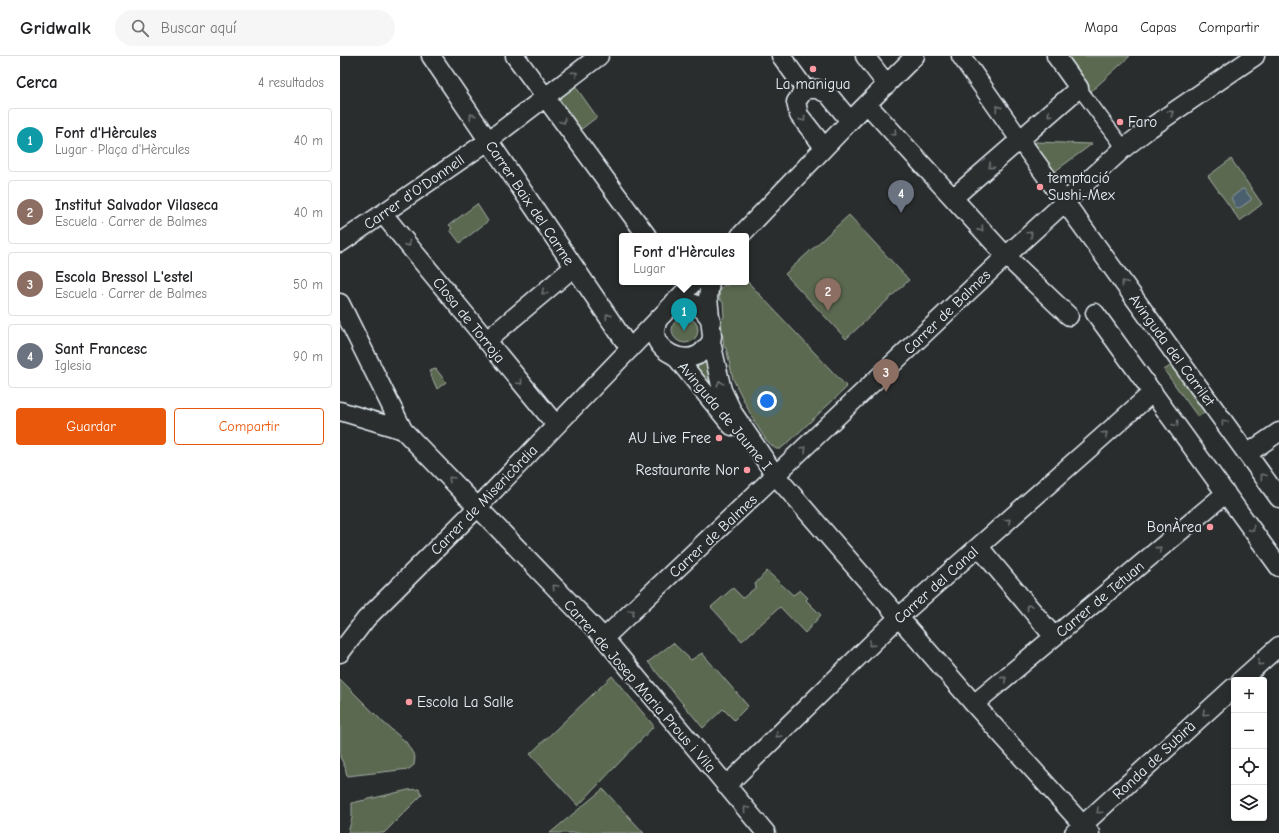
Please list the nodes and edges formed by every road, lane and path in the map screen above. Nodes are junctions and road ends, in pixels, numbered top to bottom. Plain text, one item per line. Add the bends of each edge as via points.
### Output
1 (431, 56) edge
2 (515, 56) edge
3 (599, 56) edge
4 (781, 56) edge
5 (865, 56) edge
6 (915, 56) edge
7 (961, 56) edge
8 (1056, 56) edge
9 (1255, 56) edge
10 (887, 85) junction
11 (1079, 88) junction
12 (805, 89) junction
13 (545, 97) junction
14 (867, 104) junction
15 (850, 121) junction
16 (1020, 140) junction
17 (488, 141) junction
18 (824, 147) junction
19 (1124, 148) junction
20 (954, 198) junction
21 (1065, 202) junction
22 (383, 214) junction
23 (645, 233) edge
24 (743, 233) edge
25 (340, 243) edge
26 (1006, 256) junction
27 (574, 267) junction
28 (710, 285) edge
29 (684, 289) edge
30 (340, 303) edge
31 (1095, 313) dead end
32 (1069, 316) dead end
33 (658, 319) junction
34 (711, 321) junction
35 (486, 341) junction
36 (657, 341) junction
37 (711, 342) junction
38 (630, 349) junction
39 (675, 356) junction
40 (384, 392) junction
41 (1153, 392) junction
42 (346, 413) edge
43 (556, 425) junction
44 (403, 430) junction
45 (1279, 432) edge
46 (1247, 454) junction
47 (776, 476) junction
48 (1226, 493) junction
49 (1279, 498) edge
50 (478, 507) junction
51 (979, 546) junction
52 (1279, 567) edge
53 (899, 617) junction
54 (1054, 637) junction
55 (604, 638) junction
56 (1279, 646) edge
57 (340, 653) edge
58 (1245, 677) edge
59 (1231, 690) edge
60 (974, 704) junction
61 (726, 786) junction
62 (1082, 831) edge
63 (766, 833) edge

17 -> 1 street, Carrer Baix del Carme
2 - 13 street
13 -> 3 street, Carrer d'O'Donnell
4 - 12 street
5 - 10 street
6 - 10 street
16 -> 7 street, Avinguda del Carrilet
8 - 11 street
19 -> 9 street, Carrer de Balmes
10 - 14 street
11 -> 16 street
11 - 19 street
12 - 15 street via 817,89 828,94
12 -> 18 street via 796,102 799,115
13 - 17 street, Carrer d'O'Donnell
13 -> 23 street
14 - 15 street
14 -> 20 street
15 - 18 street
16 -> 20 street
16 - 21 street, Avinguda del Carrilet
17 - 22 street, Carrer d'O'Donnell
17 - 27 street, Carrer Baix del Carme
18 - 24 street
19 - 21 street, Carrer de Balmes
20 -> 26 street
26 -> 21 street, Carrer de Balmes
46 -> 21 street, Avinguda del Carrilet
22 - 25 street, Carrer d'O'Donnell
22 -> 35 street, Closa de Torroja
26 - 32 street
47 -> 26 street, Carrer de Balmes
27 -> 35 street
38 -> 27 street, Carrer Baix del Carme
28 - 34 street via 708,298
29 - 33 street, Carrer de Misericòrdia
29 - 34 street via 686,302 701,307
30 - 40 street
31 - 41 street
33 - 36 street via 655,334
33 - 38 street, Carrer de Misericòrdia
34 - 37 street
35 -> 43 street, Closa de Torroja
36 - 38 street, Carrer de Misericòrdia via 645,340
36 - 39 street, Avinguda de Jaume I via 662,348
37 - 39 street via 692,357
47 -> 37 street via 733,413 722,390
38 - 43 street, Carrer de Misericòrdia
39 - 47 street, Avinguda de Jaume I via 727,421
40 - 42 street via 376,406 369,411
40 - 44 street
41 -> 48 street
51 -> 41 street, Carrer del Canal
42 - 44 street
43 - 50 street, Carrer de Misericòrdia
50 -> 44 street, Carrer de Josep Maria Prous i Vila
45 - 46 street
49 -> 46 street, Avinguda del Carrilet
47 - 53 street
55 -> 47 street, Carrer de Balmes
48 -> 52 street
54 -> 48 street, Carrer de Tetuan
55 -> 50 street, Carrer de Josep Maria Prous i Vila
50 - 57 street, Carrer de Misericòrdia via 366,619
51 - 53 street, Carrer del Canal
54 -> 51 street
53 - 60 street
53 -> 61 street, Carrer del Canal
60 -> 54 street, Carrer de Tetuan
55 - 61 street, Carrer de Josep Maria Prous i Vila
56 -> 58 street
59 -> 62 street, Ronda de Subirà
60 - 62 street via 1004,736
63 -> 61 street, Carrer de Josep Maria Prous i Vila

